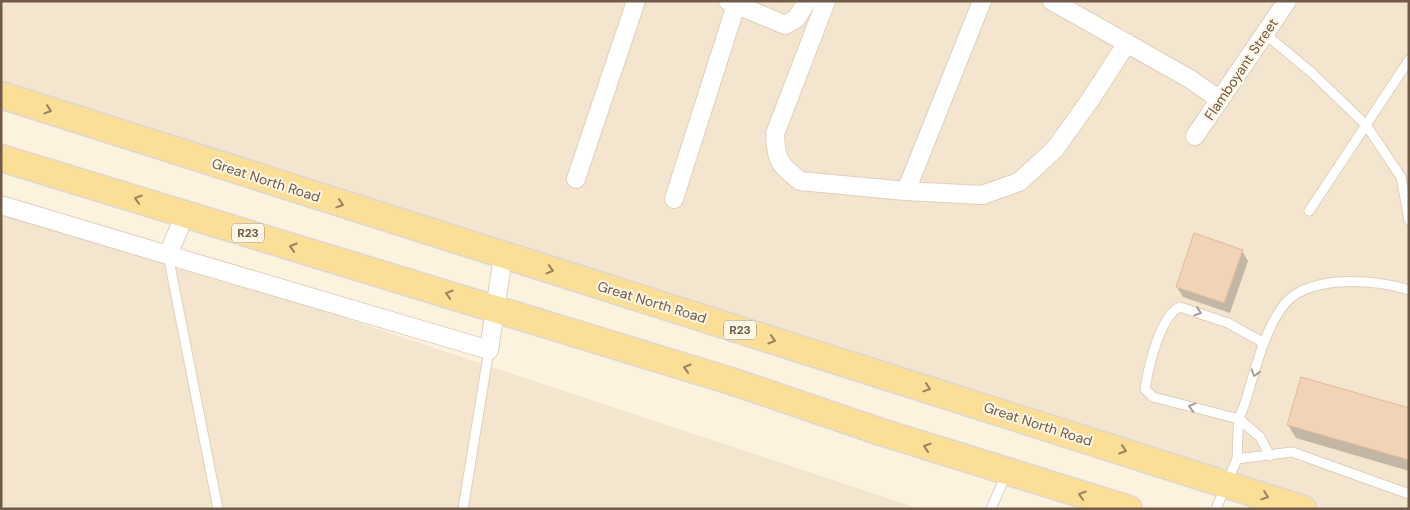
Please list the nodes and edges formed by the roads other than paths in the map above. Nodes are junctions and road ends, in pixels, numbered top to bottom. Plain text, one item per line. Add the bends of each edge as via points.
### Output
1 (636, 1) edge
2 (807, 1) edge
3 (826, 1) edge
4 (982, 1) edge
5 (1052, 1) edge
6 (1287, 1) edge
7 (732, 3) edge
8 (1265, 34) junction
9 (1127, 43) junction
10 (1409, 60) edge
11 (1, 95) edge
12 (1220, 100) junction
13 (1366, 125) junction
14 (1195, 136) dead end
15 (1, 158) edge
16 (576, 179) dead end
17 (906, 191) junction
18 (674, 200) dead end
19 (1, 205) edge
20 (1309, 211) dead end
21 (185, 214) junction
22 (1409, 220) edge
23 (168, 255) junction
24 (503, 256) junction
25 (1409, 290) edge
26 (495, 308) junction
27 (1264, 342) junction
28 (489, 350) junction
29 (1239, 419) junction
30 (1270, 456) junction
31 (1238, 459) junction
32 (1007, 472) junction
33 (1227, 483) junction
34 (1409, 494) edge
35 (218, 509) edge
36 (463, 509) edge
37 (991, 509) edge
38 (1129, 509) edge
39 (1216, 509) edge
40 (1303, 509) edge

1 - 16 street
2 - 7 street via 796,19 785,25
3 - 17 street via 775,134 776,156 786,171 800,181
4 - 17 street
5 - 9 street
6 - 8 street, Flamboyant Street
7 - 18 street
8 - 12 street, Flamboyant Street
8 - 13 lane via 1311,72
9 - 12 street
9 - 17 street via 1055,149 1019,182 982,195
10 - 13 lane
11 -> 24 main road, Great North Road / R23
12 - 14 street, Flamboyant Street
13 - 20 lane
13 - 22 lane via 1401,177
21 -> 15 main road, R23
19 - 23 street
21 - 23 street
26 -> 21 main road, R23
23 - 28 street
23 - 35 lane
24 - 26 street
24 -> 33 main road, Great North Road / R23
25 - 27 lane via 1373,282 1345,282 1309,288 1287,302
26 - 28 street
32 -> 26 main road, R23
27 -> 29 lane
29 -> 27 lane via 1153,397 1145,389 1164,324 1169,314 1180,307 1228,323
28 - 36 lane
29 - 30 lane via 1260,437
29 - 31 lane
30 - 31 lane
30 - 34 lane via 1292,452
31 - 33 lane
32 - 37 lane
38 -> 32 main road, R23
33 - 39 lane
33 -> 40 main road, Great North Road / R23

